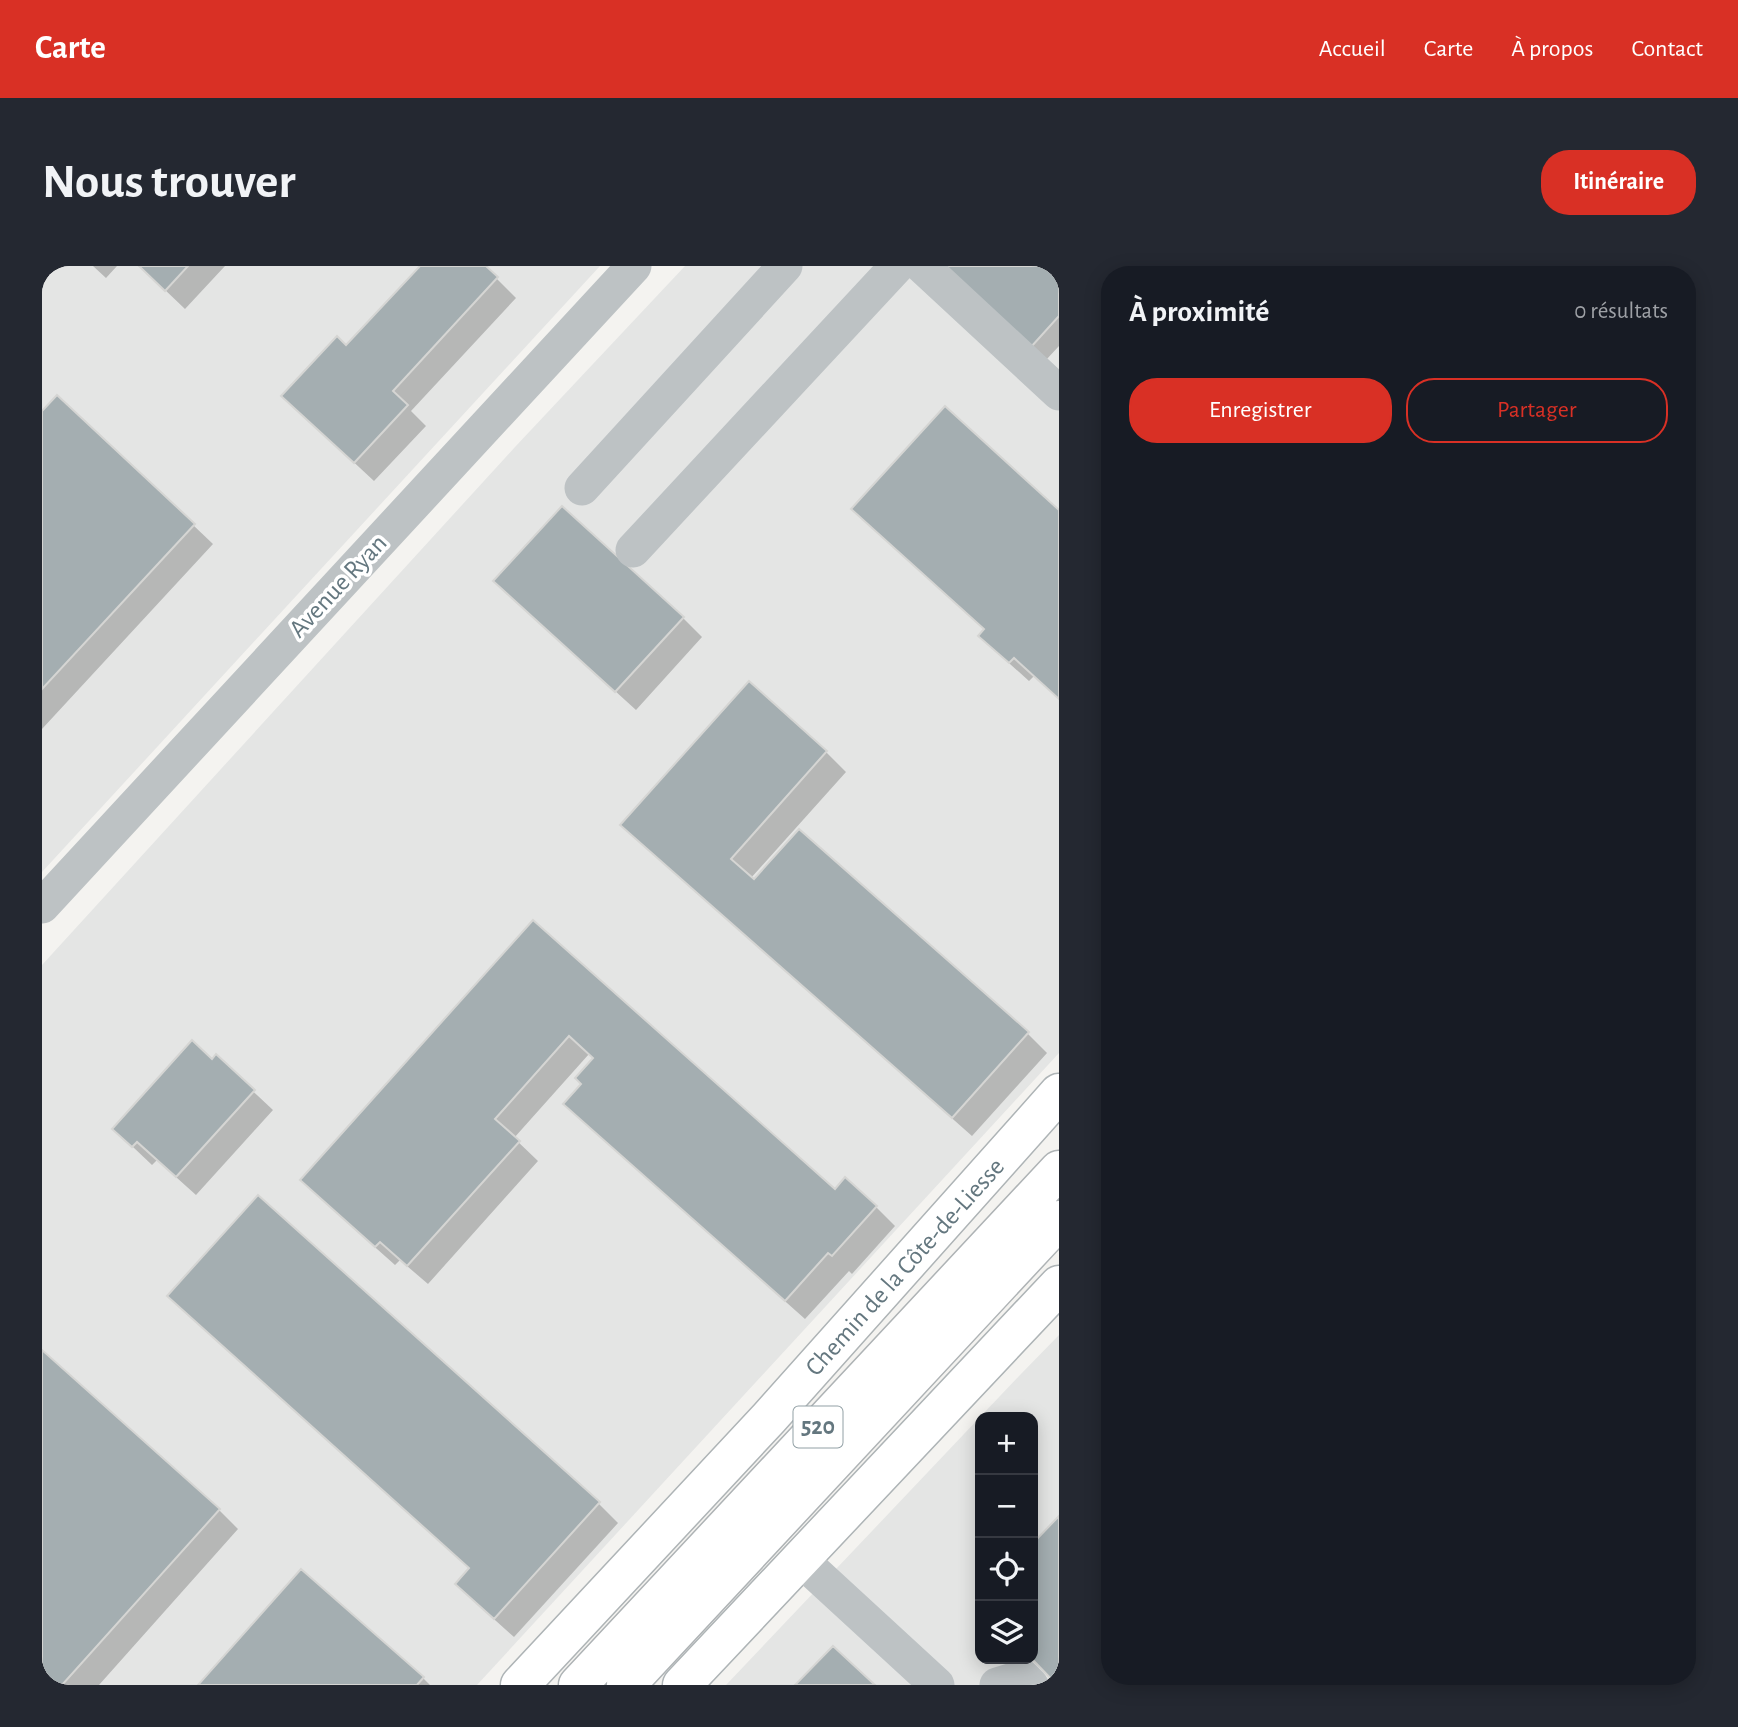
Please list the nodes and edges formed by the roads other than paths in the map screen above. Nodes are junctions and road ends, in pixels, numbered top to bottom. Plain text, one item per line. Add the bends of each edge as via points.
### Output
1 (634, 266) edge
2 (785, 266) edge
3 (897, 266) edge
4 (922, 266) edge
5 (1059, 393) edge
6 (582, 488) dead end
7 (633, 550) dead end
8 (42, 906) edge
9 (1059, 1093) edge
10 (1059, 1170) edge
11 (1059, 1220) edge
12 (1059, 1285) edge
13 (800, 1559) junction
14 (520, 1685) edge
15 (578, 1685) edge
16 (626, 1685) edge
17 (682, 1685) edge
18 (937, 1685) edge
19 (997, 1685) edge
20 (1031, 1685) edge

1 - 8 street, Avenue Ryan
2 - 6 street
3 - 7 street
4 - 5 street
9 - 14 main road, Chemin de la Côte-de-Liesse via 769,1418
10 - 15 main road, 520
11 - 16 main road, 520
12 - 13 main road
13 - 17 main road
13 - 18 street
19 - 20 street via 1023,1677

